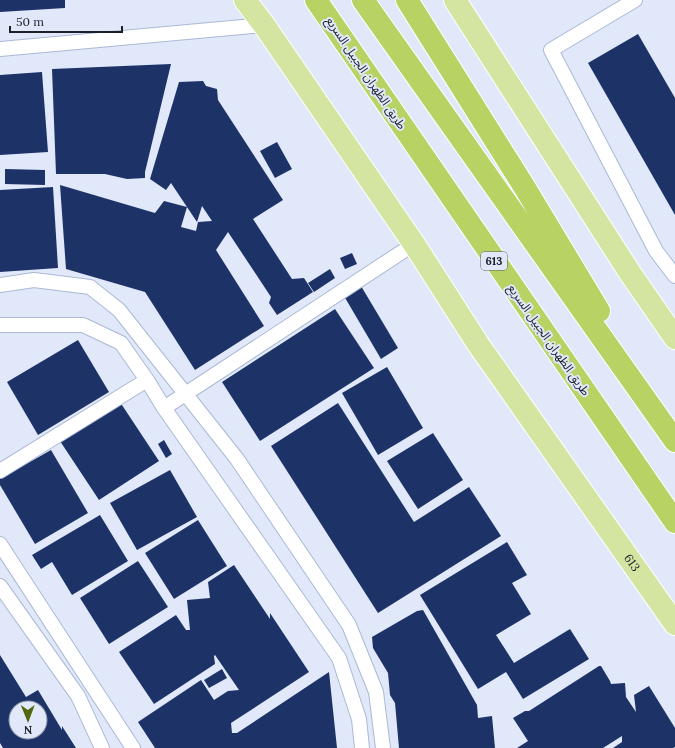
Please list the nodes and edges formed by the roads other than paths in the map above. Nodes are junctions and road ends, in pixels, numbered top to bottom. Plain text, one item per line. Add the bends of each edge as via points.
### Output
1 (245, 0) edge
2 (316, 0) edge
3 (363, 0) edge
4 (407, 0) edge
5 (455, 0) edge
6 (635, 0) edge
7 (264, 25) junction
8 (0, 49) edge
9 (414, 244) junction
10 (675, 276) edge
11 (0, 285) edge
12 (0, 325) edge
13 (675, 338) edge
14 (147, 380) junction
15 (185, 394) junction
16 (164, 408) junction
17 (675, 437) edge
18 (675, 441) edge
19 (0, 470) edge
20 (675, 522) edge
21 (0, 544) edge
22 (0, 586) edge
23 (675, 624) edge
24 (359, 649) junction
25 (339, 658) junction
26 (102, 748) edge
27 (133, 748) edge
28 (362, 748) edge
29 (383, 748) edge

1 - 7 main road, 613
2 - 20 highway, طريق الظهران الجبيل السريع / 613
3 - 18 highway
4 - 17 highway via 525,188
5 - 13 main road
6 - 10 street via 551,50 656,251
7 - 8 street
7 - 9 main road, 613
9 - 15 street
9 - 23 main road, 613 via 478,344
11 - 15 street via 34,280 90,287 119,310
12 - 14 street via 83,325 121,343
14 - 16 street
14 - 19 street
15 - 16 street
15 - 24 street via 237,458 349,625
16 - 25 street
21 - 27 street
22 - 26 street via 78,696
24 - 25 street
24 - 29 street via 376,692
25 - 28 street via 359,719

